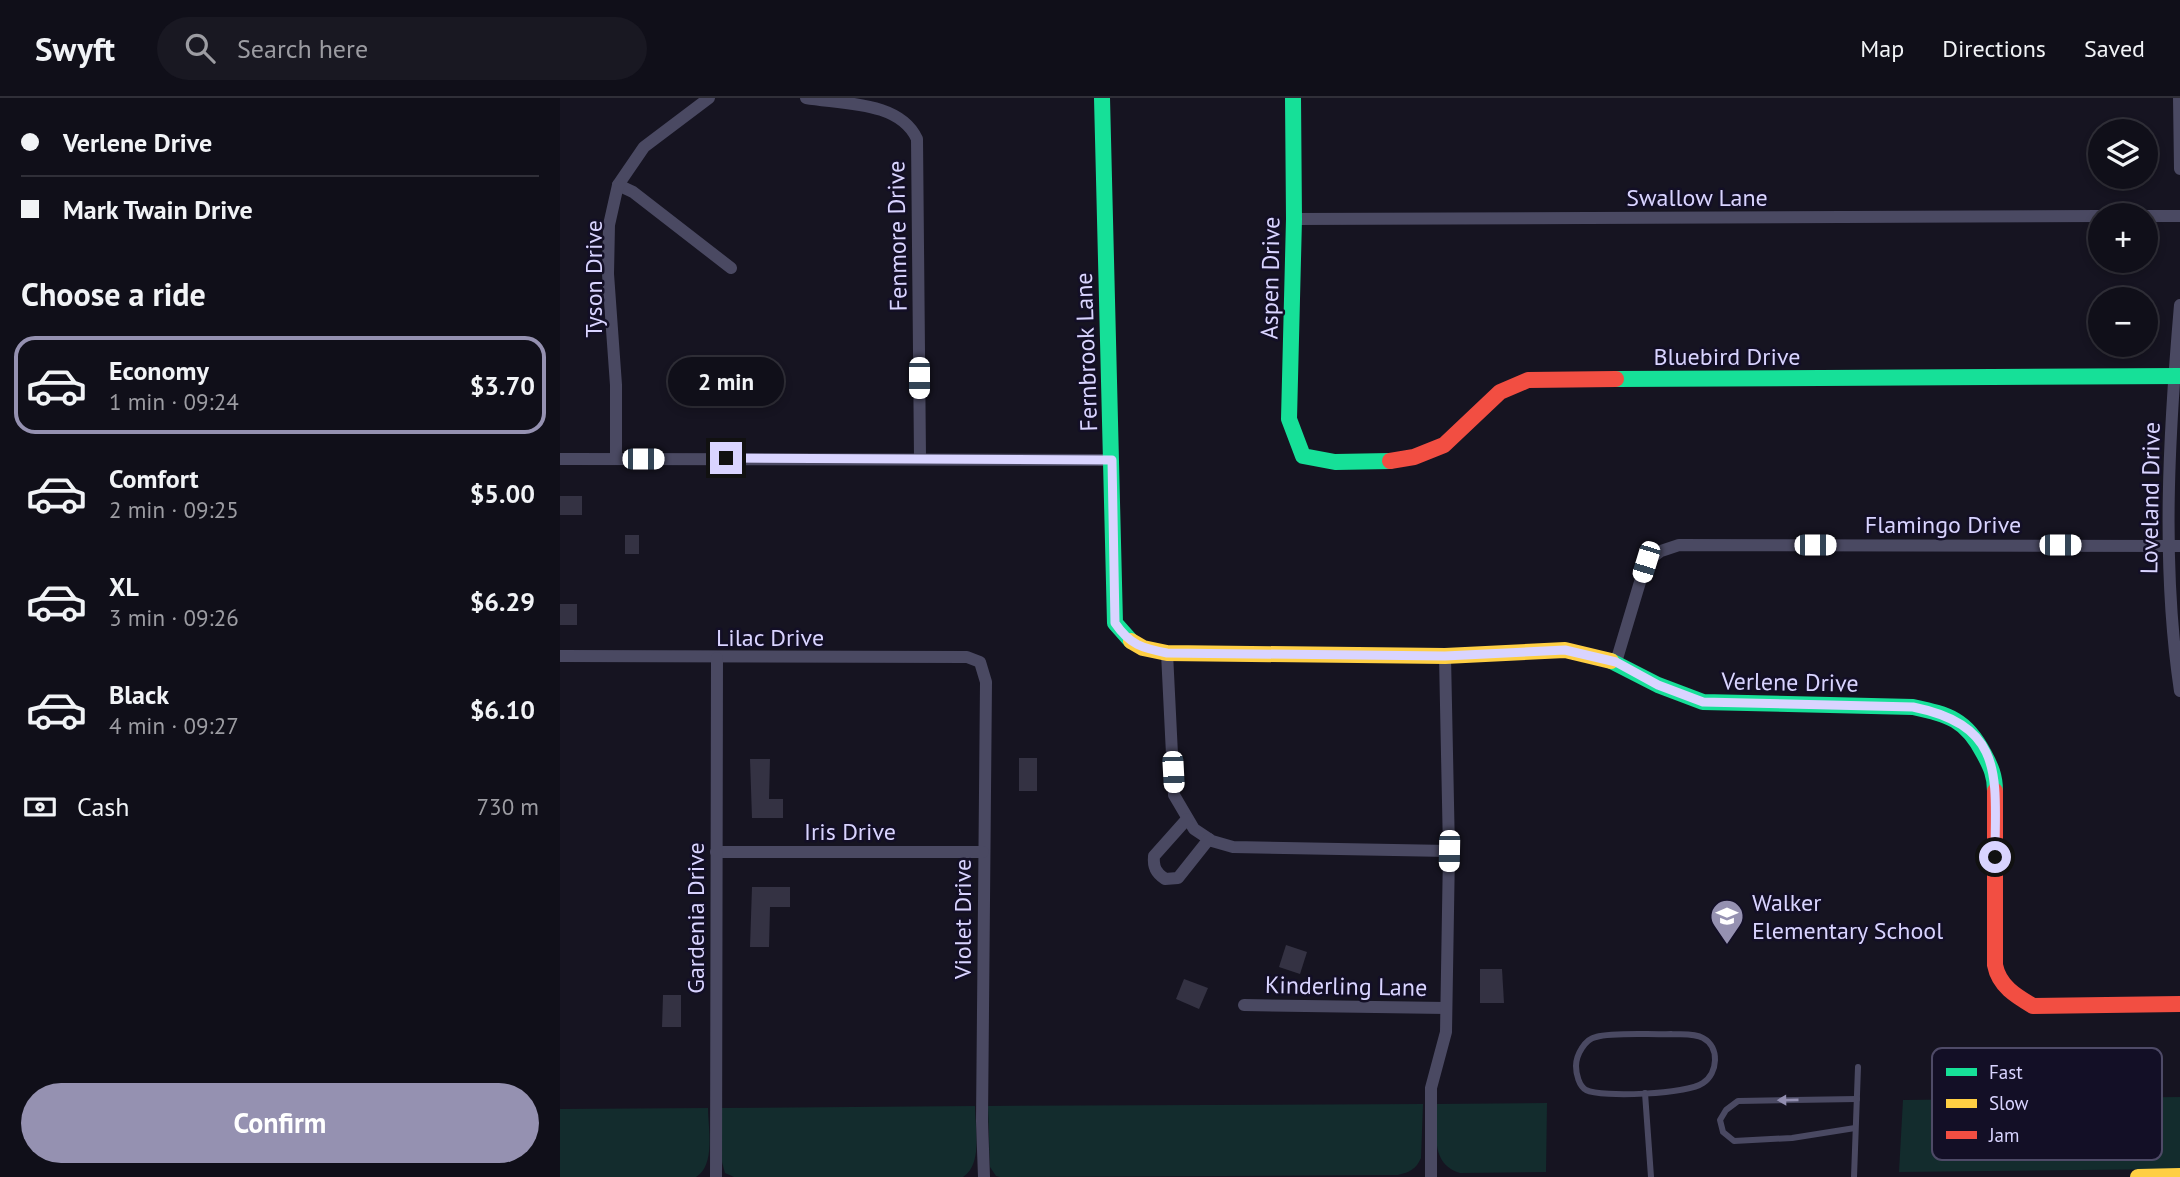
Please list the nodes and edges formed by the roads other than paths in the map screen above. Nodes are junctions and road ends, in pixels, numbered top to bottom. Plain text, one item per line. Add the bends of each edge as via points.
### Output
1 (709, 98) edge
2 (806, 98) edge
3 (1102, 98) edge
4 (1293, 98) edge
5 (2179, 98) edge
6 (2180, 169) edge
7 (618, 185) junction
8 (2088, 216) edge
9 (2158, 216) edge
10 (2180, 216) edge
11 (1294, 219) junction
12 (731, 268) dead end
13 (2180, 305) edge
14 (2177, 377) edge
15 (1303, 456) joint
16 (920, 457) junction
17 (560, 459) edge
18 (616, 459) junction
19 (1112, 460) junction
20 (2174, 546) edge
21 (1167, 653) junction
22 (560, 656) edge
23 (1445, 656) junction
24 (718, 658) junction
25 (980, 662) joint
26 (1616, 662) junction
27 (2180, 691) edge
28 (1187, 819) junction
29 (1209, 839) junction
30 (1449, 851) junction
31 (716, 852) junction
32 (983, 852) junction
33 (2180, 1004) edge
34 (1244, 1005) dead end
35 (1446, 1008) junction
36 (1858, 1067) dead end
37 (1646, 1093) junction
38 (1857, 1099) junction
39 (1855, 1128) junction
40 (2180, 1176) edge
41 (716, 1177) edge
42 (984, 1177) edge
43 (1431, 1177) edge
44 (1651, 1177) edge
45 (1854, 1177) edge
46 (2138, 1177) edge

1 - 7 street, Tyson Drive via 644,148
2 - 16 street, Fenmore Drive via 889,111 911,126 917,139
3 - 19 street, Fernbrook Lane
4 - 11 street, Aspen Drive
5 - 6 street
7 - 12 street
7 - 18 street, Tyson Drive via 609,225 608,274 617,385
8 - 11 street, Swallow Lane
9 - 10 street
11 - 15 street, Aspen Drive via 1289,419
13 - 14 street, Loveland Drive
14 - 15 street, Bluebird Drive via 1528,380 1489,398 1445,445 1428,453 1410,459 1341,463
14 - 20 street, Loveland Drive
16 - 18 street
16 - 19 street
17 - 18 street
19 - 21 street, Fernbrook Lane via 1115,623 1137,647
20 - 26 street, Flamingo Drive via 1679,545 1646,562
20 - 27 street, Loveland Drive via 2171,608
21 - 23 street, Verlene Drive
21 - 28 street via 1174,795
22 - 24 street, Lilac Drive
23 - 26 street, Verlene Drive via 1565,650
23 - 30 street
24 - 25 street, Lilac Drive via 967,657
24 - 31 street, Gardenia Drive
25 - 32 street, Violet Drive via 986,682
26 - 33 street, Verlene Drive via 1703,702 1913,707 1959,722 1974,734 1995,775 1997,975 2012,994 2034,1006
28 - 29 street
28 - 29 street via 1154,856 1159,874 1165,879 1178,878
29 - 30 street via 1233,847
30 - 35 street
31 - 32 street, Iris Drive
31 - 41 street, Gardenia Drive
32 - 42 street, Violet Drive
34 - 35 street, Kinderling Lane
35 - 43 street via 1446,1032 1431,1088
36 - 38 lane
37 - 37 lane via 1687,1090 1703,1083 1715,1064 1710,1045 1703,1038 1671,1034 1595,1037 1583,1047 1576,1066 1583,1087 1596,1092
37 - 44 lane
38 - 39 lane
38 -> 39 lane via 1738,1101 1720,1120 1723,1132 1734,1141
39 - 45 lane
40 - 46 street

